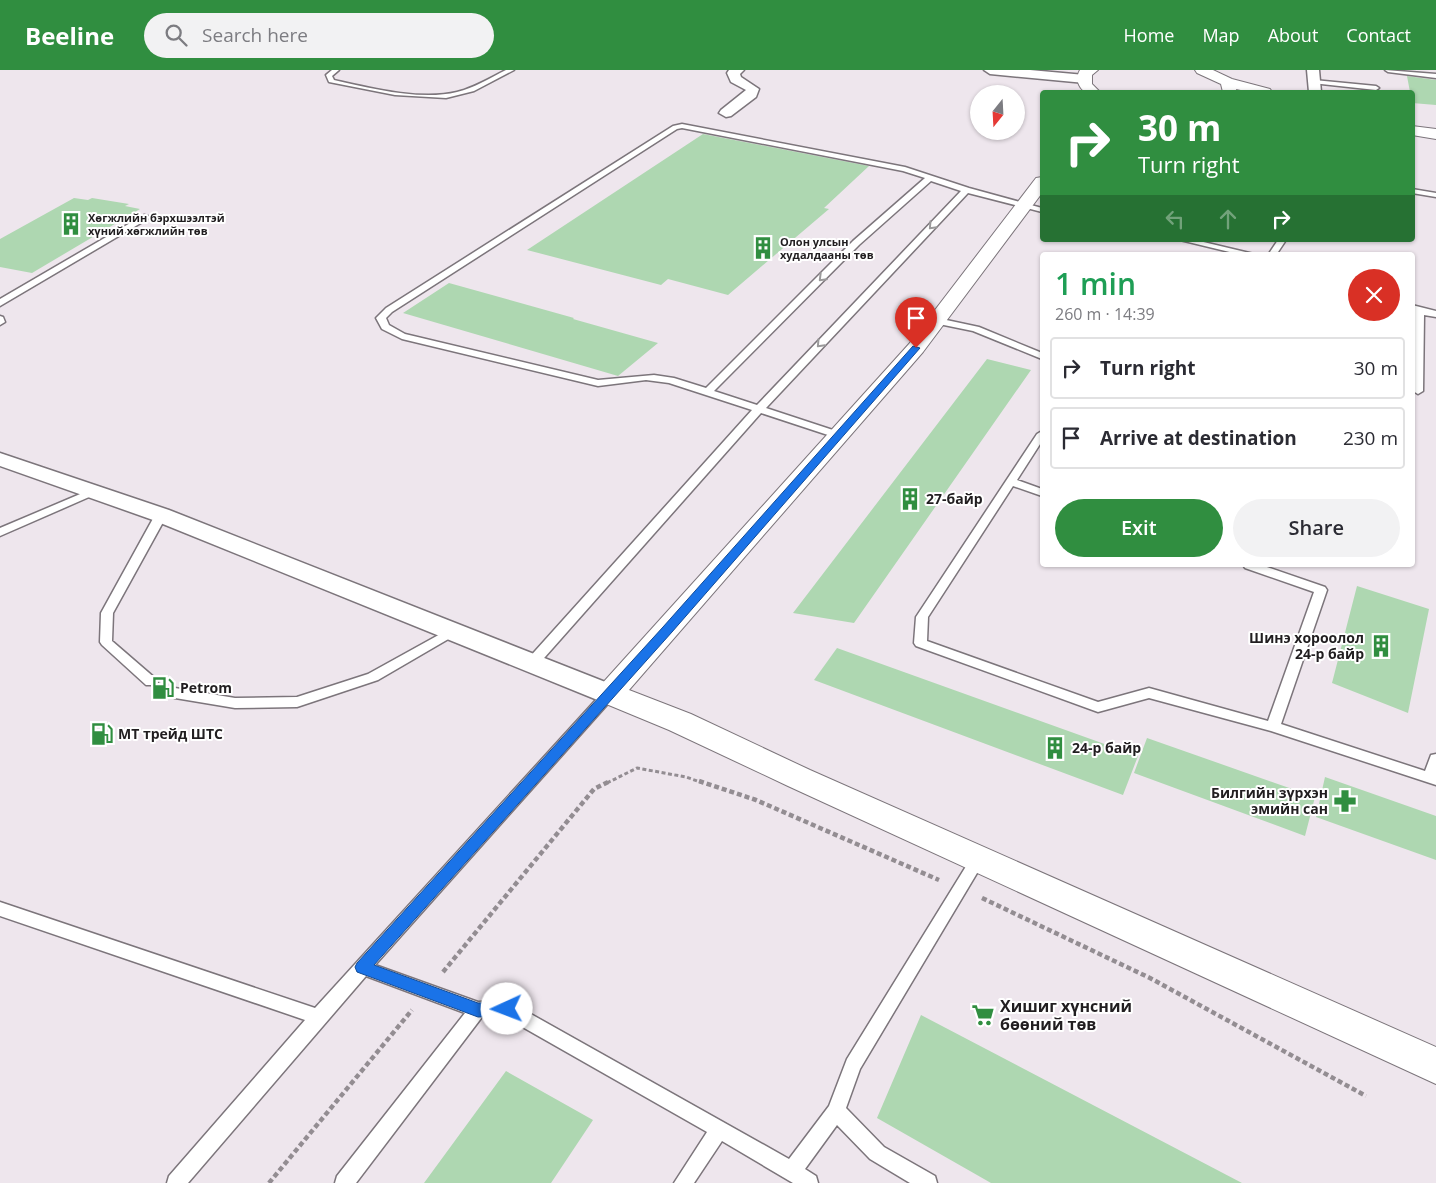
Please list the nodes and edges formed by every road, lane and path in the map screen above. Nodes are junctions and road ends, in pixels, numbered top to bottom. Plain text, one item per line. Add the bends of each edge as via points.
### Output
1 (336, 70) edge
2 (511, 70) edge
3 (738, 70) edge
4 (990, 70) edge
5 (1202, 70) edge
6 (1388, 70) edge
7 (1088, 75) edge
8 (1436, 76) edge
9 (1312, 77) edge
10 (1229, 87) edge
11 (1376, 88) edge
12 (1090, 90) edge
13 (1251, 90) edge
14 (726, 113) dead end
15 (1415, 120) edge
16 (1436, 123) edge
17 (1415, 130) edge
18 (1436, 134) edge
19 (930, 178) junction
20 (1040, 188) edge
21 (966, 190) junction
22 (1415, 192) edge
23 (1436, 195) edge
24 (1033, 208) edge
25 (147, 217) dead end
26 (1193, 242) edge
27 (1240, 252) edge
28 (0, 302) edge
29 (1416, 310) edge
30 (1436, 314) edge
31 (937, 321) junction
32 (1040, 355) edge
33 (1418, 391) dead end
34 (708, 392) junction
35 (758, 410) junction
36 (838, 435) junction
37 (1040, 437) edge
38 (0, 459) edge
39 (1011, 482) junction
40 (92, 492) junction
41 (1040, 492) edge
42 (161, 515) junction
43 (0, 532) edge
44 (1255, 567) edge
45 (453, 631) junction
46 (532, 663) junction
47 (151, 682) dead end
48 (175, 693) dead end
49 (609, 694) junction
50 (1274, 727) junction
51 (1436, 760) edge
52 (1433, 779) edge
53 (978, 859) junction
54 (960, 889) junction
55 (0, 909) edge
56 (362, 967) junction
57 (426, 992) junction
58 (478, 1010) junction
59 (318, 1017) junction
60 (1436, 1066) edge
61 (1366, 1096) dead end
62 (836, 1111) junction
63 (720, 1129) junction
64 (792, 1171) junction
65 (176, 1183) edge
66 (269, 1183) edge
67 (344, 1183) edge
68 (683, 1183) edge
69 (809, 1183) edge
70 (928, 1183) edge

1 - 2 lane via 328,75 332,81 390,92 435,96 458,94
3 - 14 street via 733,73 734,78 753,89
4 - 7 street
5 - 10 street
6 - 8 lane
7 - 12 street via 1085,85
9 - 11 lane
10 - 13 street
15 - 16 street
17 - 18 street
19 - 21 lane
19 -> 34 lane via 856,243
19 - 34 lane via 905,169 735,135 675,127 381,318 385,327 402,336 598,383 657,377
20 - 24 street
21 - 24 lane
21 -> 35 lane
22 - 23 lane
24 - 31 street via 1000,239
25 - 28 lane
26 - 27 lane
29 - 30 lane
29 - 33 lane
31 - 32 lane via 976,329
31 - 36 street
34 - 35 lane
35 - 36 lane
35 - 46 lane
36 - 49 street
37 - 39 lane
38 - 40 street
39 - 41 lane
39 - 50 lane via 922,617 920,642 1098,707 1149,693
40 - 42 street
40 - 43 lane
42 - 45 street
42 - 47 lane via 107,613 106,642
44 - 50 lane via 1321,590
45 - 46 street
45 - 48 lane via 373,677 297,702 235,703
46 - 49 street
49 - 53 street via 680,722
49 - 56 lane
50 - 52 lane
51 - 52 lane
53 - 54 lane
53 - 60 street
54 - 57 path via 756,800 686,777 637,768 594,788
54 - 61 path via 1150,978
54 - 62 lane via 853,1065
55 - 59 lane
56 - 57 lane
56 - 59 lane
57 - 58 lane
57 - 66 path
58 - 63 lane via 507,1009
58 - 67 lane
59 - 65 lane
62 - 64 lane
62 - 70 lane via 877,1153
63 - 64 lane
63 - 68 lane
64 - 69 lane

